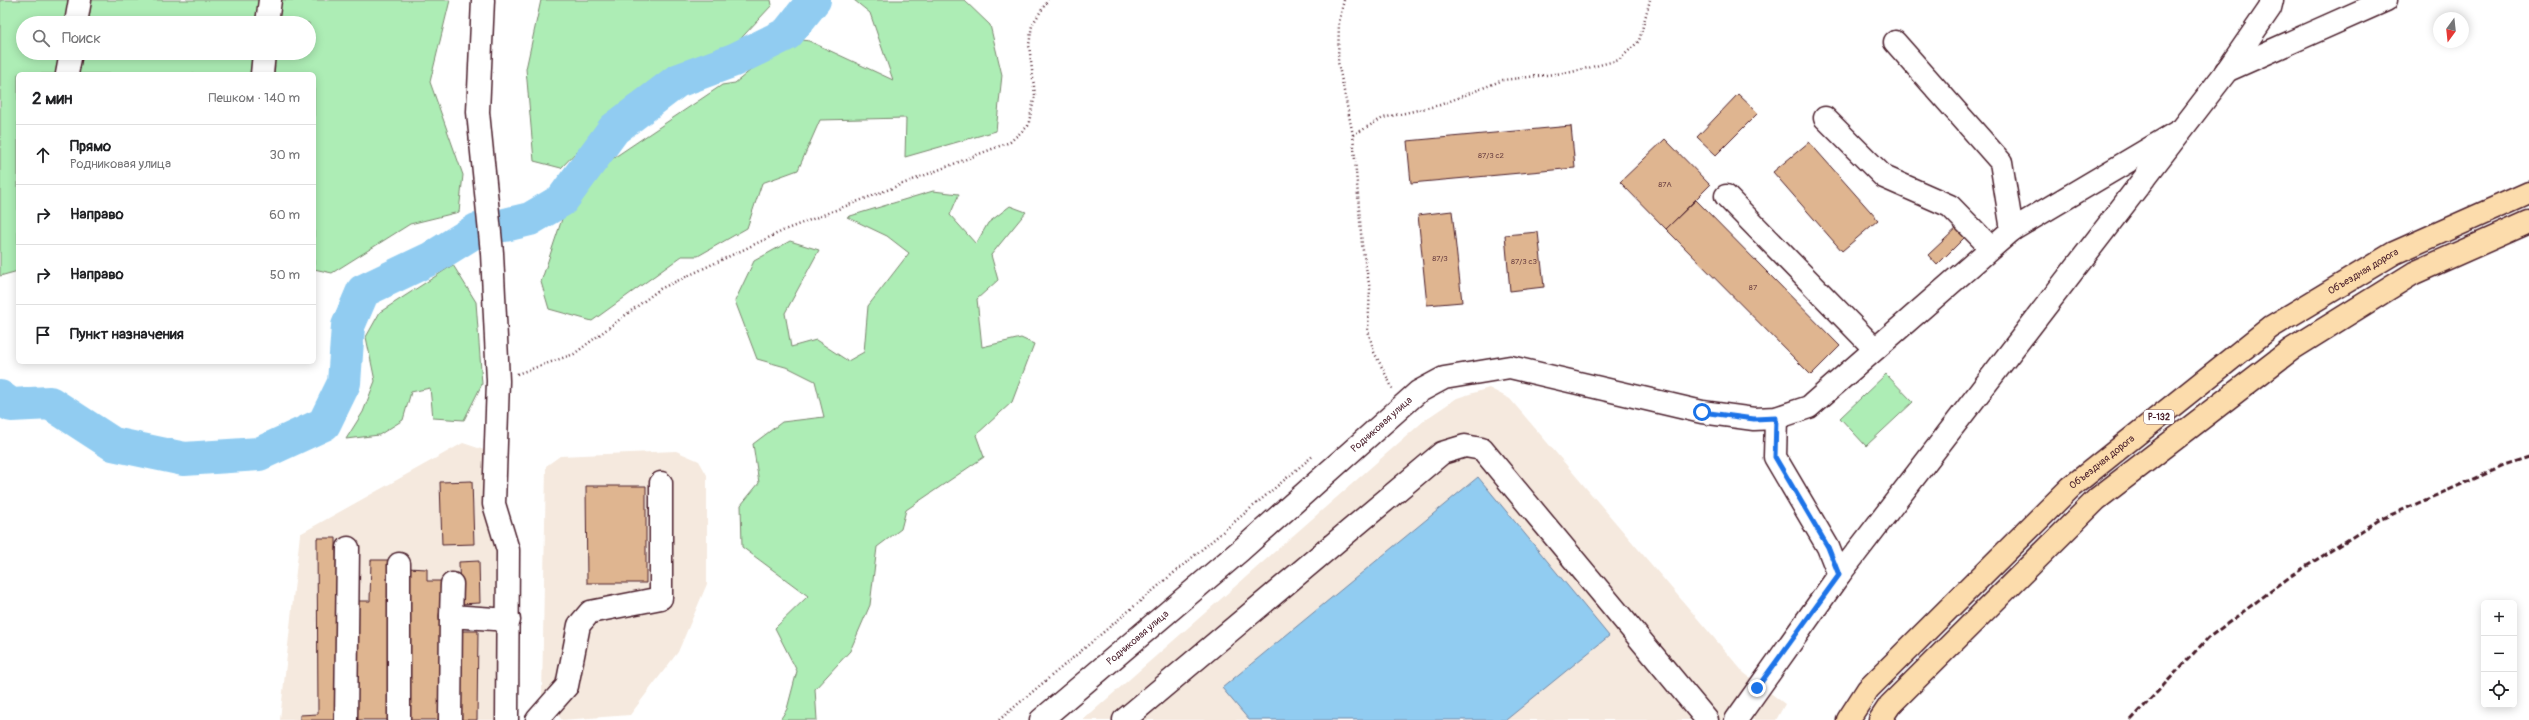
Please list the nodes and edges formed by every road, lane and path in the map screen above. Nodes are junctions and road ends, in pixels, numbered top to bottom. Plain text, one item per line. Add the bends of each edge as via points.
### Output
1 (80, 0) edge
2 (270, 0) edge
3 (483, 0) edge
4 (1048, 0) edge
5 (1344, 0) edge
6 (1650, 0) edge
7 (2272, 0) edge
8 (2386, 0) edge
9 (77, 16) edge
10 (268, 16) edge
11 (1894, 42) dead end
12 (70, 60) edge
13 (263, 60) edge
14 (67, 72) edge
15 (262, 72) edge
16 (2226, 72) junction
17 (1825, 118) dead end
18 (2179, 130) junction
19 (1353, 135) junction
20 (2529, 193) edge
21 (1726, 196) dead end
22 (2529, 222) edge
23 (2012, 230) junction
24 (1992, 248) junction
25 (1875, 349) junction
26 (498, 381) junction
27 (1402, 407) junction
28 (1776, 418) junction
29 (1318, 451) dead end
30 (661, 483) dead end
31 (348, 548) dead end
32 (399, 564) dead end
33 (1839, 575) junction
34 (452, 584) dead end
35 (451, 616) junction
36 (509, 620) junction
37 (346, 720) edge
38 (399, 720) edge
39 (450, 720) edge
40 (507, 720) edge
41 (537, 720) edge
42 (999, 720) edge
43 (1041, 720) edge
44 (1124, 720) edge
45 (1707, 720) edge
46 (1736, 720) edge
47 (1848, 720) edge
48 (1880, 720) edge

1 - 9 street
2 - 10 street
3 - 26 street via 478,112 492,253
4 - 26 path via 1032,25 1029,45 1035,95 1028,126 1010,142 780,233 660,289 574,354
5 - 19 path via 1338,21 1338,62
6 - 19 path via 1639,42 1619,60 1572,72 1503,80 1440,105 1383,118
7 - 16 street via 2270,8
8 - 16 street
11 - 23 street via 2001,162
12 - 14 street
13 - 15 street
16 - 18 street
17 - 24 street via 1884,177 1950,206
18 - 23 street
18 - 33 street
19 - 27 path via 1362,245 1370,290 1368,330 1374,352
20 - 47 highway, Объездная дорога / Р-132 via 2394,253 2271,326 2071,487 1868,689
21 - 25 street
22 - 48 highway, Р-132 via 2414,273 2292,349 2097,499 1890,705
23 - 24 street
24 - 25 street
25 - 28 street, Родниковая улица via 1809,407
26 - 36 street via 494,504 508,550
27 - 28 street, Родниковая улица via 1418,392 1444,378 1510,367 1702,412 1754,419
27 - 43 street, Родниковая улица via 1241,550
28 - 33 street via 1775,457 1828,547
29 - 42 path
30 - 41 street via 662,598 590,612 579,625 567,686
31 - 37 street
32 - 38 street
33 - 46 street
34 - 35 street
35 - 36 street
35 - 39 street
36 - 40 street
44 - 45 street via 1442,453 1465,446 1482,449

